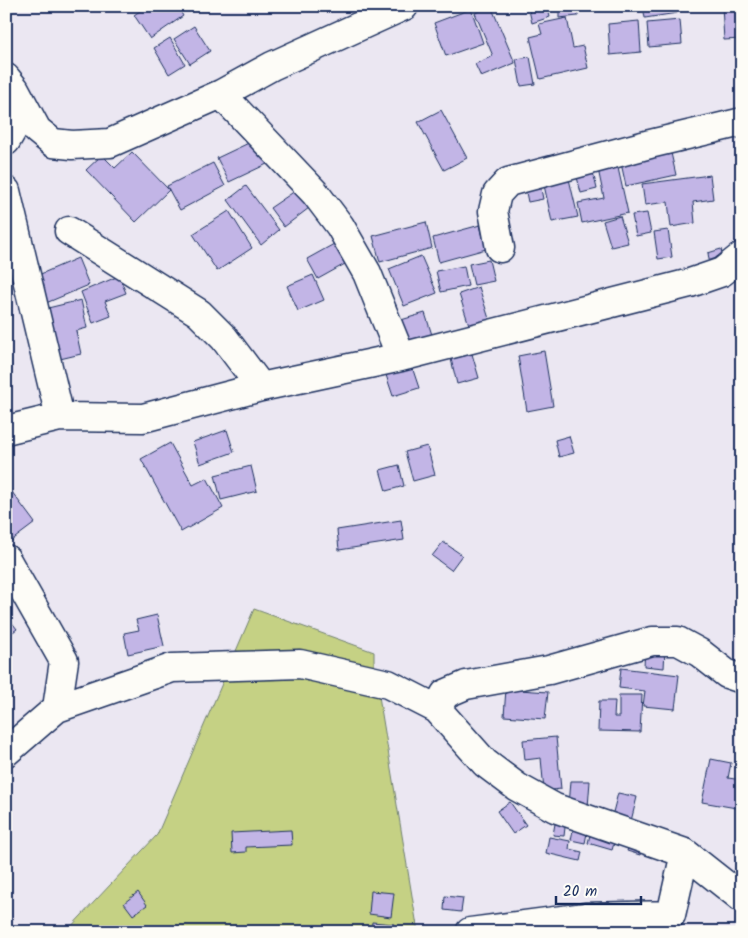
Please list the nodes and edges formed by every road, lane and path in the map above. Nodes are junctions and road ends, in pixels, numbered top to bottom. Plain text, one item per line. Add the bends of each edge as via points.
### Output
1 (404, 6) edge
2 (6, 78) edge
3 (221, 94) junction
4 (25, 108) junction
5 (742, 122) edge
6 (6, 141) edge
7 (6, 191) edge
8 (70, 231) dead end
9 (500, 248) dead end
10 (742, 256) edge
11 (401, 357) junction
12 (261, 387) junction
13 (60, 417) junction
14 (6, 430) edge
15 (6, 559) edge
16 (742, 679) edge
17 (57, 708) junction
18 (437, 709) junction
19 (6, 752) edge
20 (685, 853) junction
21 (742, 898) edge
22 (669, 923) edge
23 (470, 932) edge

1 - 3 street via 272,66
2 - 4 street
3 - 4 street via 110,143 53,143 37,130
3 - 11 street via 315,193 340,226 367,273
4 - 6 street
5 - 9 street via 508,182 498,194 493,211
7 - 13 street
8 - 12 street via 199,313 224,338
10 - 11 street via 722,272 690,283
11 - 12 street
12 - 13 street via 143,418
13 - 14 street
15 - 17 street via 64,661
16 - 18 street via 726,674 700,653 678,641 652,641 549,670 466,685 446,694
17 - 18 street via 172,668 300,664 388,684
17 - 19 street
18 - 20 street via 484,763 517,788 555,808
20 - 21 street
20 - 22 street
22 - 23 street via 585,917

